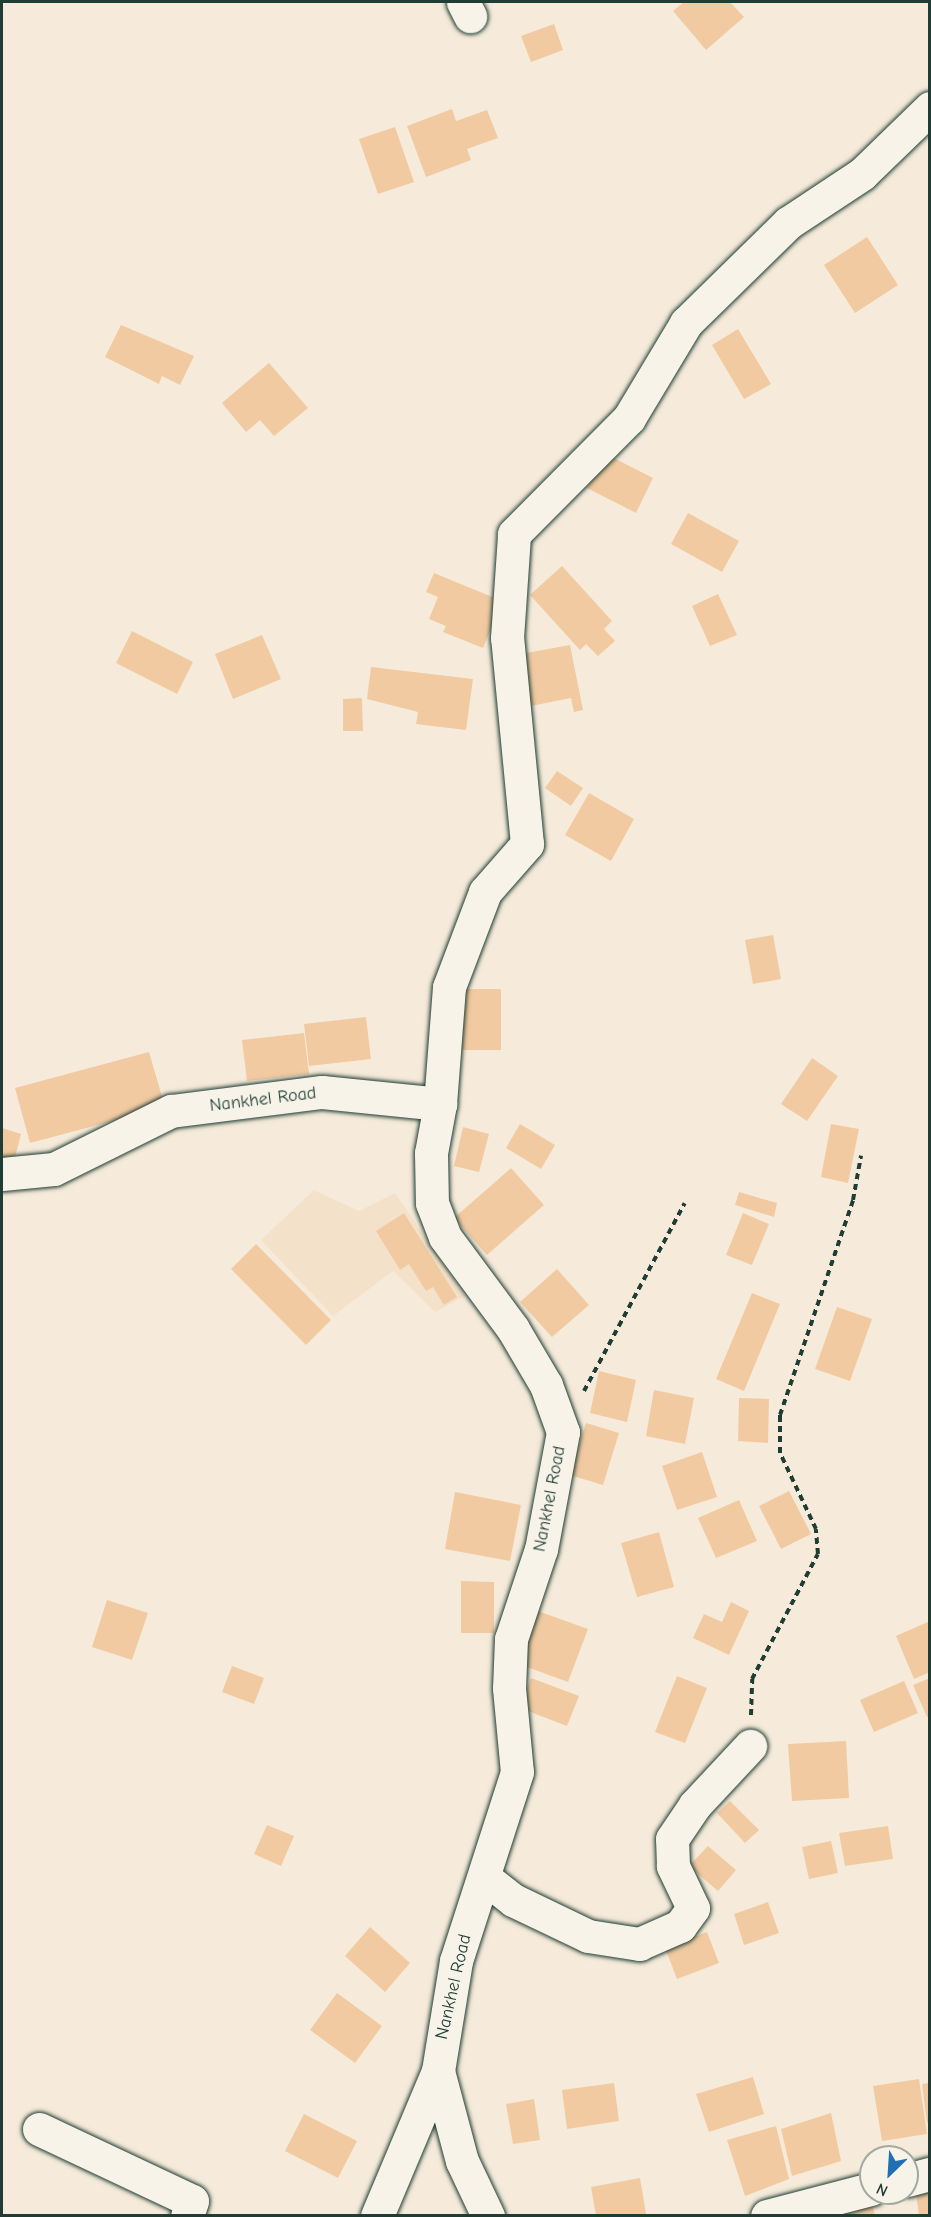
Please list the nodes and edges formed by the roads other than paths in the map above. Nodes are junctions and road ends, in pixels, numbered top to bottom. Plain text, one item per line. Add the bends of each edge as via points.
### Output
1 (930, 108) edge
2 (440, 1104) junction
3 (2, 1174) edge
4 (750, 1746) road end
5 (485, 1878) junction
6 (438, 2071) junction
7 (39, 2128) dead end
8 (859, 2192) edge
9 (187, 2216) edge
10 (377, 2216) edge
11 (488, 2216) edge
12 (767, 2216) edge

1 - 2 street via 862,174 788,223 686,323 629,418 514,534 507,638 527,844 485,892 449,987
2 - 3 street, Nankhel Road via 322,1092 171,1111 54,1169
2 - 5 street, Nankhel Road via 431,1153 432,1203 445,1237 513,1329 546,1385 563,1432 541,1549 511,1640 509,1688 518,1772
4 - 5 street via 695,1805 672,1839 673,1866 693,1908 680,1926 639,1944 588,1936 513,1900
5 - 6 street, Nankhel Road via 456,1961
6 - 10 street
6 - 11 street, Nankhel Road via 462,2161
7 - 9 street via 192,2201
8 - 12 street

